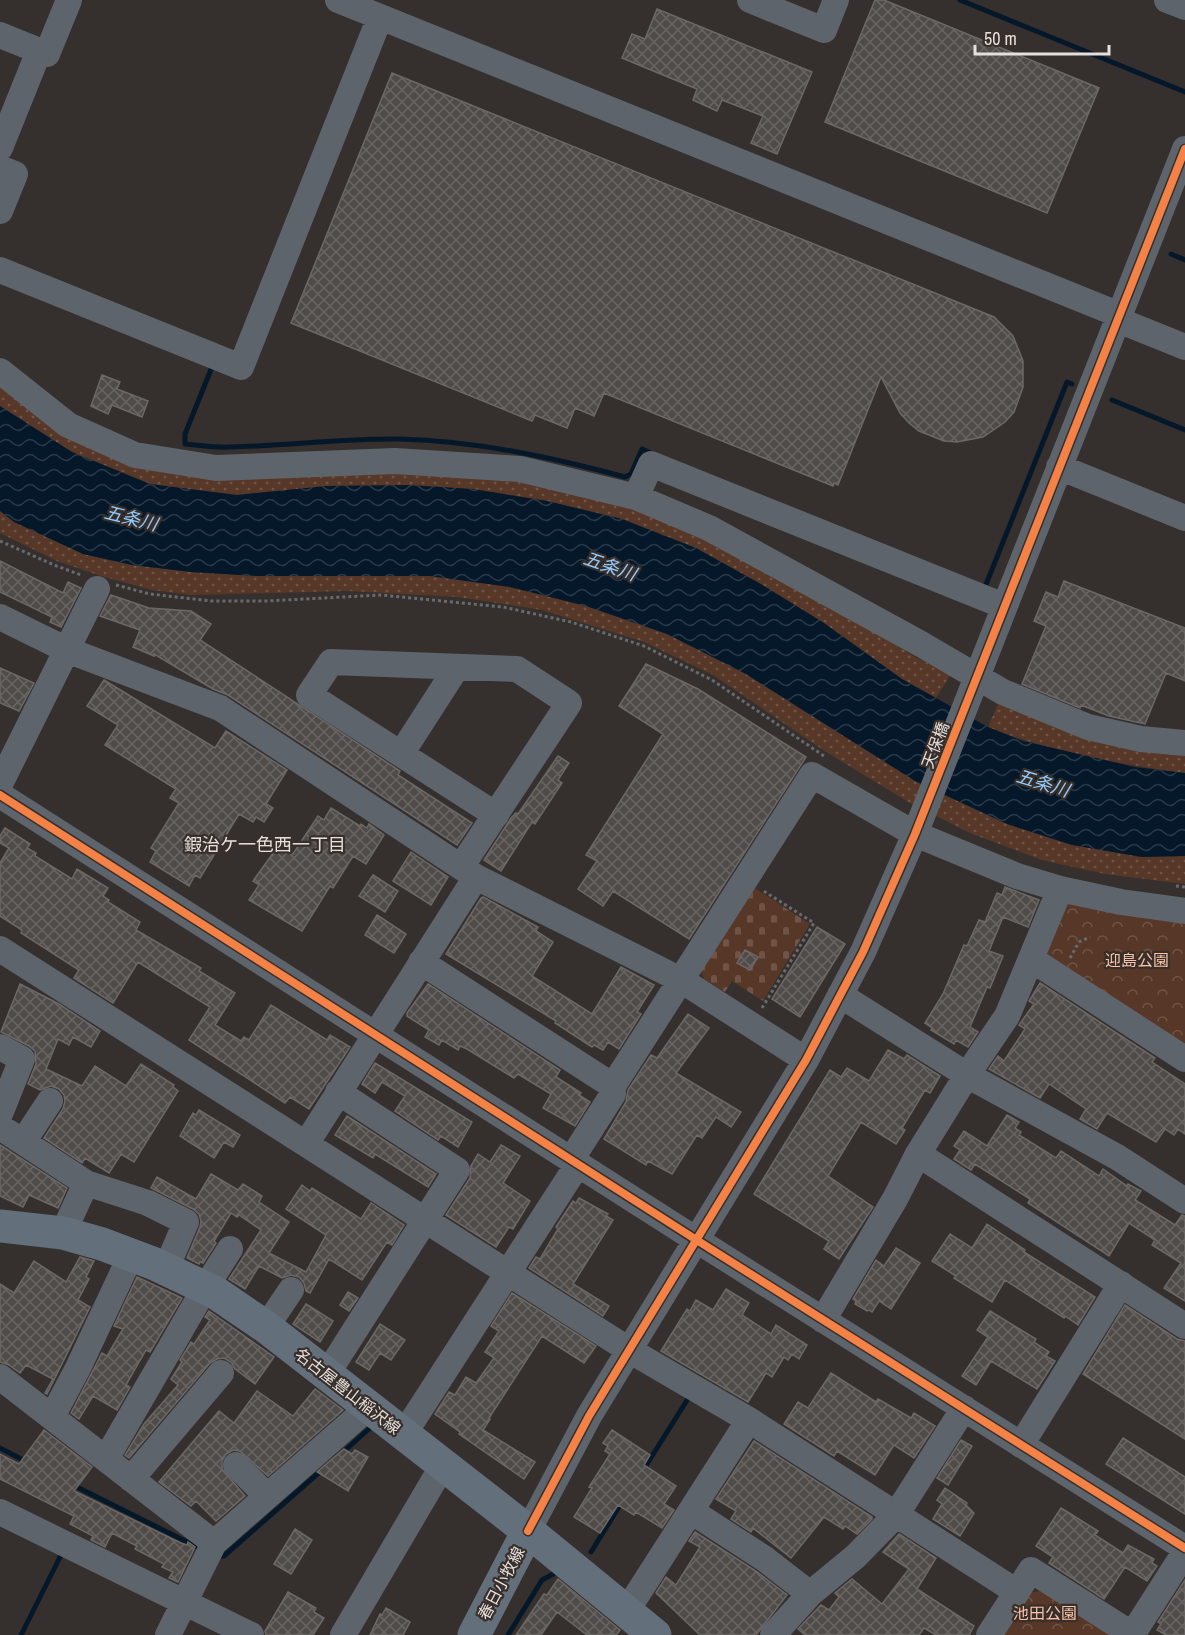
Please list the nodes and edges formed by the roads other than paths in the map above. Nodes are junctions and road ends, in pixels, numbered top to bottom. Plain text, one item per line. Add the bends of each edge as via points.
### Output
1 (69, 0) edge
2 (338, 0) edge
3 (750, 0) edge
4 (836, 0) edge
5 (1167, 0) edge
6 (1185, 7) edge
7 (380, 17) junction
8 (0, 35) edge
9 (39, 51) junction
10 (0, 148) edge
11 (1185, 149) edge
12 (0, 168) edge
13 (1180, 176) edge
14 (0, 211) edge
15 (0, 270) edge
16 (1119, 317) junction
17 (1185, 347) edge
18 (0, 371) edge
19 (1059, 466) junction
20 (636, 497) junction
21 (1185, 518) edge
22 (96, 583) road end
23 (1004, 606) junction
24 (0, 617) edge
25 (67, 650) junction
26 (457, 667) junction
27 (974, 681) junction
28 (1185, 743) edge
29 (401, 754) junction
30 (0, 784) edge
31 (0, 795) edge
32 (496, 815) junction
33 (919, 824) junction
34 (469, 872) junction
35 (1060, 889) junction
36 (1185, 910) edge
37 (0, 949) edge
38 (1031, 959) junction
39 (421, 962) junction
40 (681, 980) junction
41 (840, 995) junction
42 (375, 1035) junction
43 (0, 1047) edge
44 (1185, 1059) edge
45 (806, 1060) junction
46 (967, 1075) junction
47 (613, 1086) junction
48 (338, 1092) junction
49 (50, 1101) dead end
50 (0, 1114) edge
51 (0, 1127) edge
52 (23, 1142) junction
53 (306, 1144) junction
54 (918, 1154) junction
55 (575, 1162) junction
56 (86, 1184) junction
57 (1185, 1201) edge
58 (425, 1220) junction
59 (0, 1226) edge
60 (63, 1233) junction
61 (695, 1239) junction
62 (230, 1249) dead end
63 (131, 1255) junction
64 (166, 1269) junction
65 (508, 1273) junction
66 (1121, 1284) junction
67 (205, 1288) junction
68 (291, 1290) dead end
69 (823, 1320) junction
70 (1185, 1326) edge
71 (266, 1327) junction
72 (629, 1350) junction
73 (221, 1373) dead end
74 (327, 1374) junction
75 (2, 1384) edge
76 (369, 1407) junction
77 (964, 1408) junction
78 (52, 1417) junction
79 (749, 1420) junction
80 (404, 1434) junction
81 (1022, 1445) junction
82 (106, 1459) junction
83 (236, 1465) dead end
84 (443, 1465) junction
85 (131, 1479) junction
86 (267, 1496) junction
87 (691, 1511) junction
88 (0, 1512) edge
89 (896, 1515) junction
90 (528, 1531) junction
91 (214, 1543) junction
92 (1185, 1550) edge
93 (1017, 1592) junction
94 (810, 1594) junction
95 (184, 1602) junction
96 (635, 1625) edge
97 (776, 1634) edge
98 (168, 1635) edge
99 (251, 1635) edge
100 (343, 1635) edge
101 (474, 1635) edge
102 (989, 1635) edge
103 (1133, 1635) edge

1 - 9 street via 46,54
2 - 7 street
3 - 4 street via 824,30
5 - 6 street
7 - 15 street via 241,366
7 - 16 street
8 - 9 street
9 - 10 street
11 - 13 street, 天保橋
12 - 14 street via 15,174
13 - 16 street, 天保橋
16 - 17 street
16 - 19 street, 天保橋
18 - 20 street via 68,425 135,455 216,468 395,461 520,469
19 - 21 street
19 - 23 street, 天保橋
20 - 23 street via 651,464
20 - 27 street via 709,528 921,644
22 - 25 street
23 - 27 street, 天保橋
24 - 25 street
25 - 30 street
25 - 34 street via 220,708
26 - 29 street
26 - 29 street via 331,662 309,695
26 - 32 street via 517,669 569,703
27 - 28 street via 1088,727 1141,739
27 - 33 street, 天保橋
29 - 32 street
31 - 42 street
32 - 34 street
33 - 35 street via 1017,876
33 - 40 street via 813,775
33 - 41 street, 天保橋 via 868,943
34 - 39 street
34 - 40 street
35 - 36 street
35 - 38 street
37 - 53 street
38 - 44 street
38 - 46 street via 1007,1016
39 - 42 street
39 - 47 street
40 - 45 street
40 - 47 street
41 - 45 street, 天保橋
41 - 46 street
42 - 48 street
42 - 55 street
43 - 50 street via 22,1059
45 - 61 street, 天保橋
46 - 54 street
46 - 57 street via 1117,1157
47 - 55 street via 613,1094
48 - 53 street
48 - 58 street via 458,1170
49 - 52 street
51 - 52 street
52 - 56 street
53 - 58 street
54 - 66 street
54 - 69 street
55 - 61 street
55 - 65 street
56 - 60 street
56 - 64 street via 148,1203 186,1222
58 - 65 street
58 - 74 street
59 - 60 main road, 名古屋豊山稲沢線
60 - 63 main road, 名古屋豊山稲沢線
61 - 69 street
61 - 72 street, 天保橋
62 - 67 street
63 - 64 main road, 名古屋豊山稲沢線
63 - 78 street
64 - 67 main road, 名古屋豊山稲沢線
65 - 72 street
65 - 80 street
66 - 70 street
66 - 81 street
67 - 71 main road, 名古屋豊山稲沢線
67 - 82 street
68 - 71 street
69 - 77 street
71 - 74 main road, 名古屋豊山稲沢線
72 - 79 street
72 - 90 street, 天保橋
73 - 85 street
74 - 76 main road, 名古屋豊山稲沢線
75 - 78 street
76 - 80 main road, 名古屋豊山稲沢線
76 - 86 street
77 - 81 street
77 - 89 street
78 - 82 street
79 - 87 street
79 - 89 street
80 - 84 main road, 名古屋豊山稲沢線
81 - 92 street
82 - 85 street
83 - 86 street
84 - 90 main road, 名古屋豊山稲沢線
84 - 100 street
85 - 91 street
86 - 91 street
87 - 94 street
87 - 96 street
88 - 95 street
89 - 93 street
89 - 94 street via 856,1556
90 - 96 main road, 名古屋豊山稲沢線
90 - 101 main road, 春日小牧線
91 - 95 street
92 - 103 street
93 - 102 street
93 - 103 street via 1031,1570
94 - 97 street
95 - 98 street
95 - 99 street

